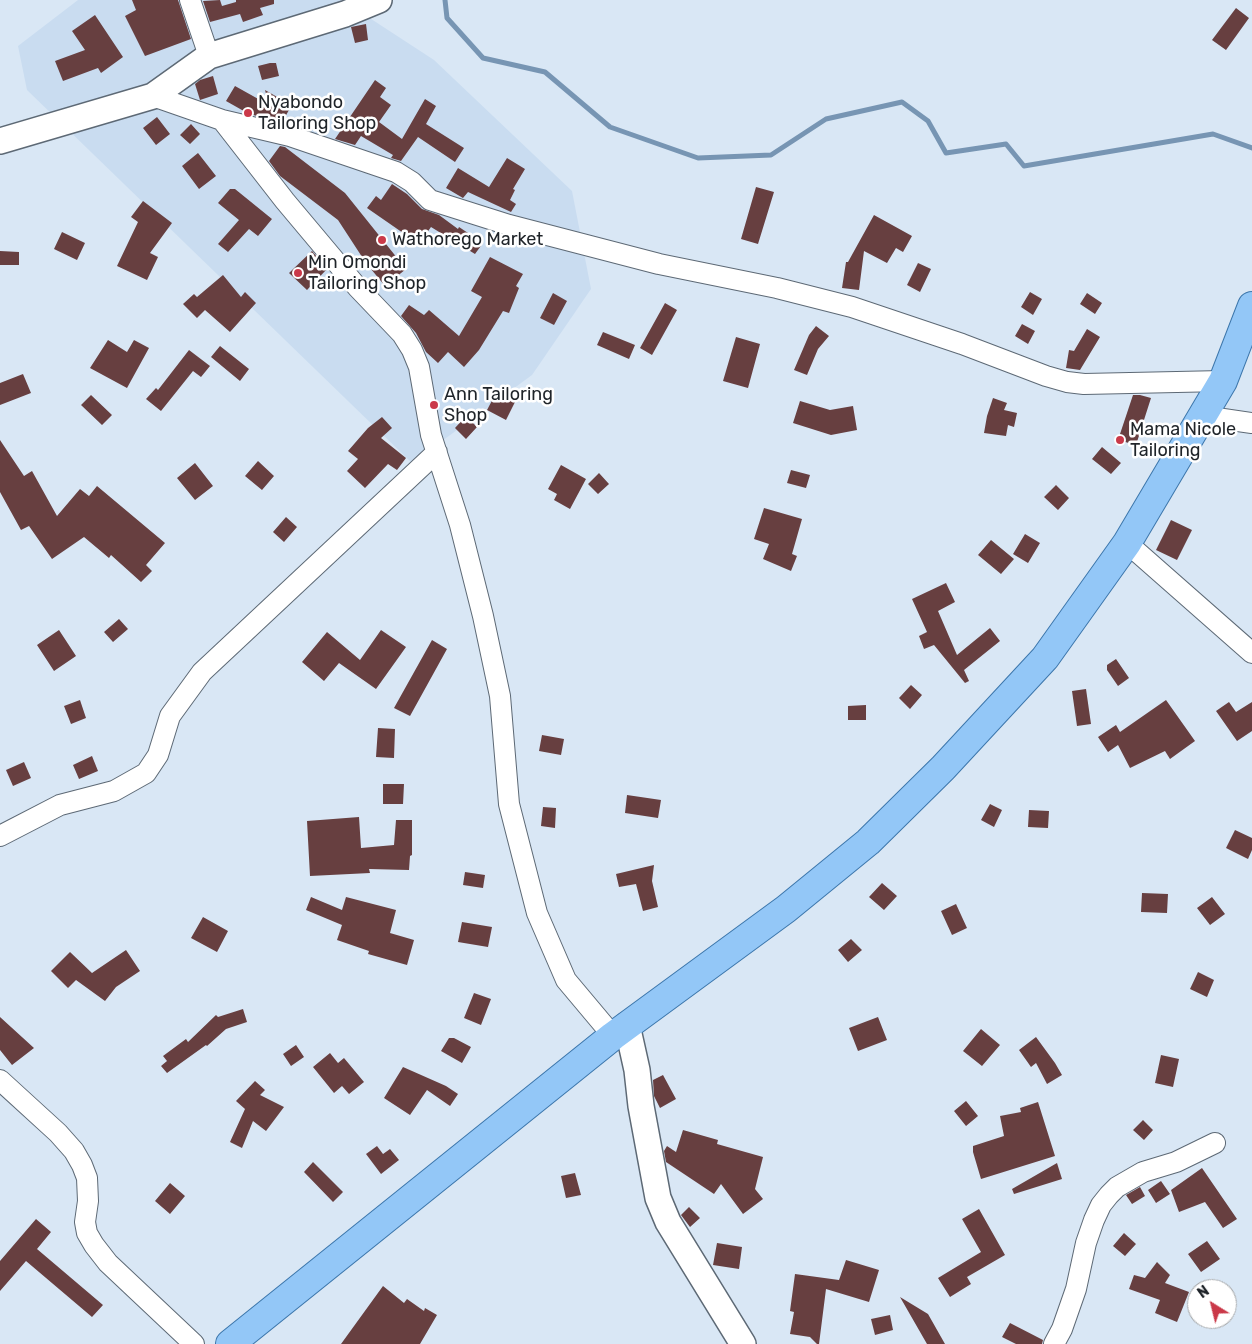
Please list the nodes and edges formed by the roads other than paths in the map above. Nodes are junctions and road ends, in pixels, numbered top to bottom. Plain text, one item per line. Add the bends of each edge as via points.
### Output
1 (190, 0) edge
2 (379, 0) edge
3 (209, 56) junction
4 (153, 96) junction
5 (222, 120) junction
6 (0, 141) edge
7 (1252, 306) edge
8 (1208, 394) junction
9 (1252, 424) edge
10 (437, 452) junction
11 (1127, 543) junction
12 (1252, 653) edge
13 (0, 836) edge
14 (620, 1030) junction
15 (0, 1080) edge
16 (1215, 1143) dead end
17 (194, 1344) edge
18 (230, 1344) edge
19 (744, 1344) edge
20 (1054, 1344) edge

1 - 3 street
2 - 3 street via 345,14
3 - 4 street
4 - 5 street
4 - 6 street
5 - 8 street via 290,136 396,172 430,200 509,225 852,308 1067,382
5 - 10 street via 358,288 402,334 419,367
7 - 8 main road
8 - 9 street
8 - 11 main road
10 - 13 street via 202,672 170,716 158,755 146,773 114,791 60,805
10 - 14 street via 483,616 500,696 509,804 537,912 566,980
11 - 12 street
11 - 14 main road via 1045,658 943,768 868,842 786,909
14 - 18 main road
14 - 19 street via 637,1070 658,1198 668,1222
15 - 17 street via 58,1133 82,1165 87,1193 85,1222 94,1246
16 - 20 street via 1176,1162 1143,1172 1109,1195 1094,1220 1076,1289

